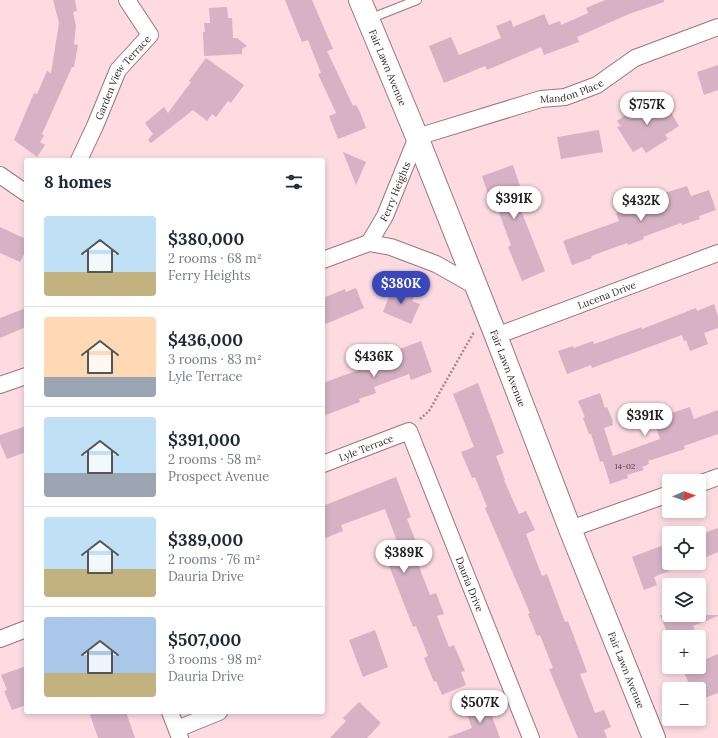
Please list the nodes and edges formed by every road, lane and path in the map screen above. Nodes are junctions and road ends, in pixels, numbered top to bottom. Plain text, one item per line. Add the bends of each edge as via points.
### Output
1 (127, 0) edge
2 (417, 0) edge
3 (364, 10) edge
4 (718, 27) edge
5 (416, 138) junction
6 (80, 158) edge
7 (0, 175) edge
8 (24, 192) edge
9 (369, 243) junction
10 (718, 253) edge
11 (325, 259) edge
12 (475, 286) junction
13 (486, 332) junction
14 (24, 377) edge
15 (0, 386) edge
16 (408, 431) junction
17 (325, 463) edge
18 (718, 477) edge
19 (706, 481) edge
20 (662, 496) edge
21 (570, 529) junction
22 (24, 630) edge
23 (0, 639) edge
24 (171, 714) edge
25 (215, 714) edge
26 (178, 733) edge
27 (531, 738) edge
28 (654, 738) edge

1 - 6 street, Garden View Terrace via 150,34 118,70
2 - 3 lane
3 - 5 main road, Fair Lawn Avenue
4 - 5 street, Mandon Place via 635,58 597,86 565,97 540,99
5 - 9 street, Ferry Heights via 385,216
5 - 12 main road, Fair Lawn Avenue
7 - 8 street
9 - 11 street
9 - 12 street via 392,247 436,264
10 - 13 street, Lucena Drive
12 - 13 main road, Fair Lawn Avenue
13 - 16 path via 429,411
13 - 21 main road, Fair Lawn Avenue
14 - 15 street
16 - 17 street, Lyle Terrace
16 - 27 street, Dauria Drive
18 - 19 street
20 - 21 street
21 - 28 main road, Fair Lawn Avenue
22 - 23 street
24 - 26 street
25 - 26 street

